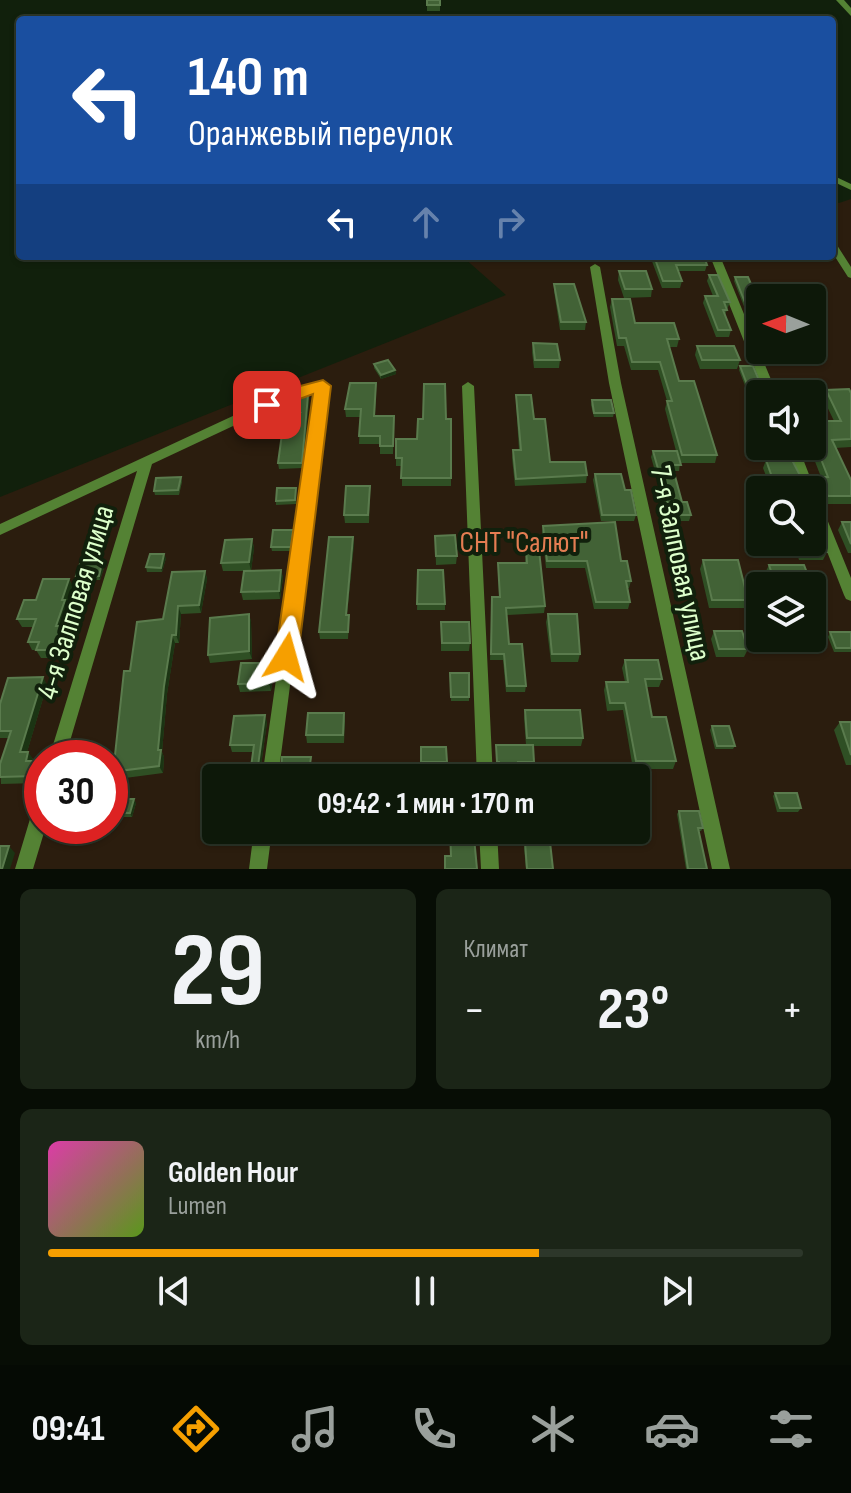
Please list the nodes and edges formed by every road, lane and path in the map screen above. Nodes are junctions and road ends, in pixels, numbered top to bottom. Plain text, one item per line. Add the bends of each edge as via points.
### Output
1 (840, 0) edge
2 (851, 13) edge
3 (836, 251) edge
4 (717, 260) edge
5 (595, 267) dead end
6 (851, 275) edge
7 (765, 380) edge
8 (468, 386) dead end
9 (146, 463) junction
10 (0, 530) edge
11 (826, 532) edge
12 (851, 595) edge
13 (62, 740) edge
14 (272, 764) edge
15 (484, 764) edge
16 (32, 844) edge
17 (261, 844) edge
18 (489, 844) edge
19 (24, 869) edge
20 (258, 869) edge
21 (490, 869) edge
22 (721, 869) edge

1 - 2 street
3 - 6 street
4 - 7 street
5 - 22 street, 7-я Залповая улица via 615,383
8 - 15 street
9 - 10 street
9 - 13 street, 4-я Залповая улица
9 - 14 street via 291,394 323,386
11 - 12 street
16 - 19 street
17 - 20 street
18 - 21 street

